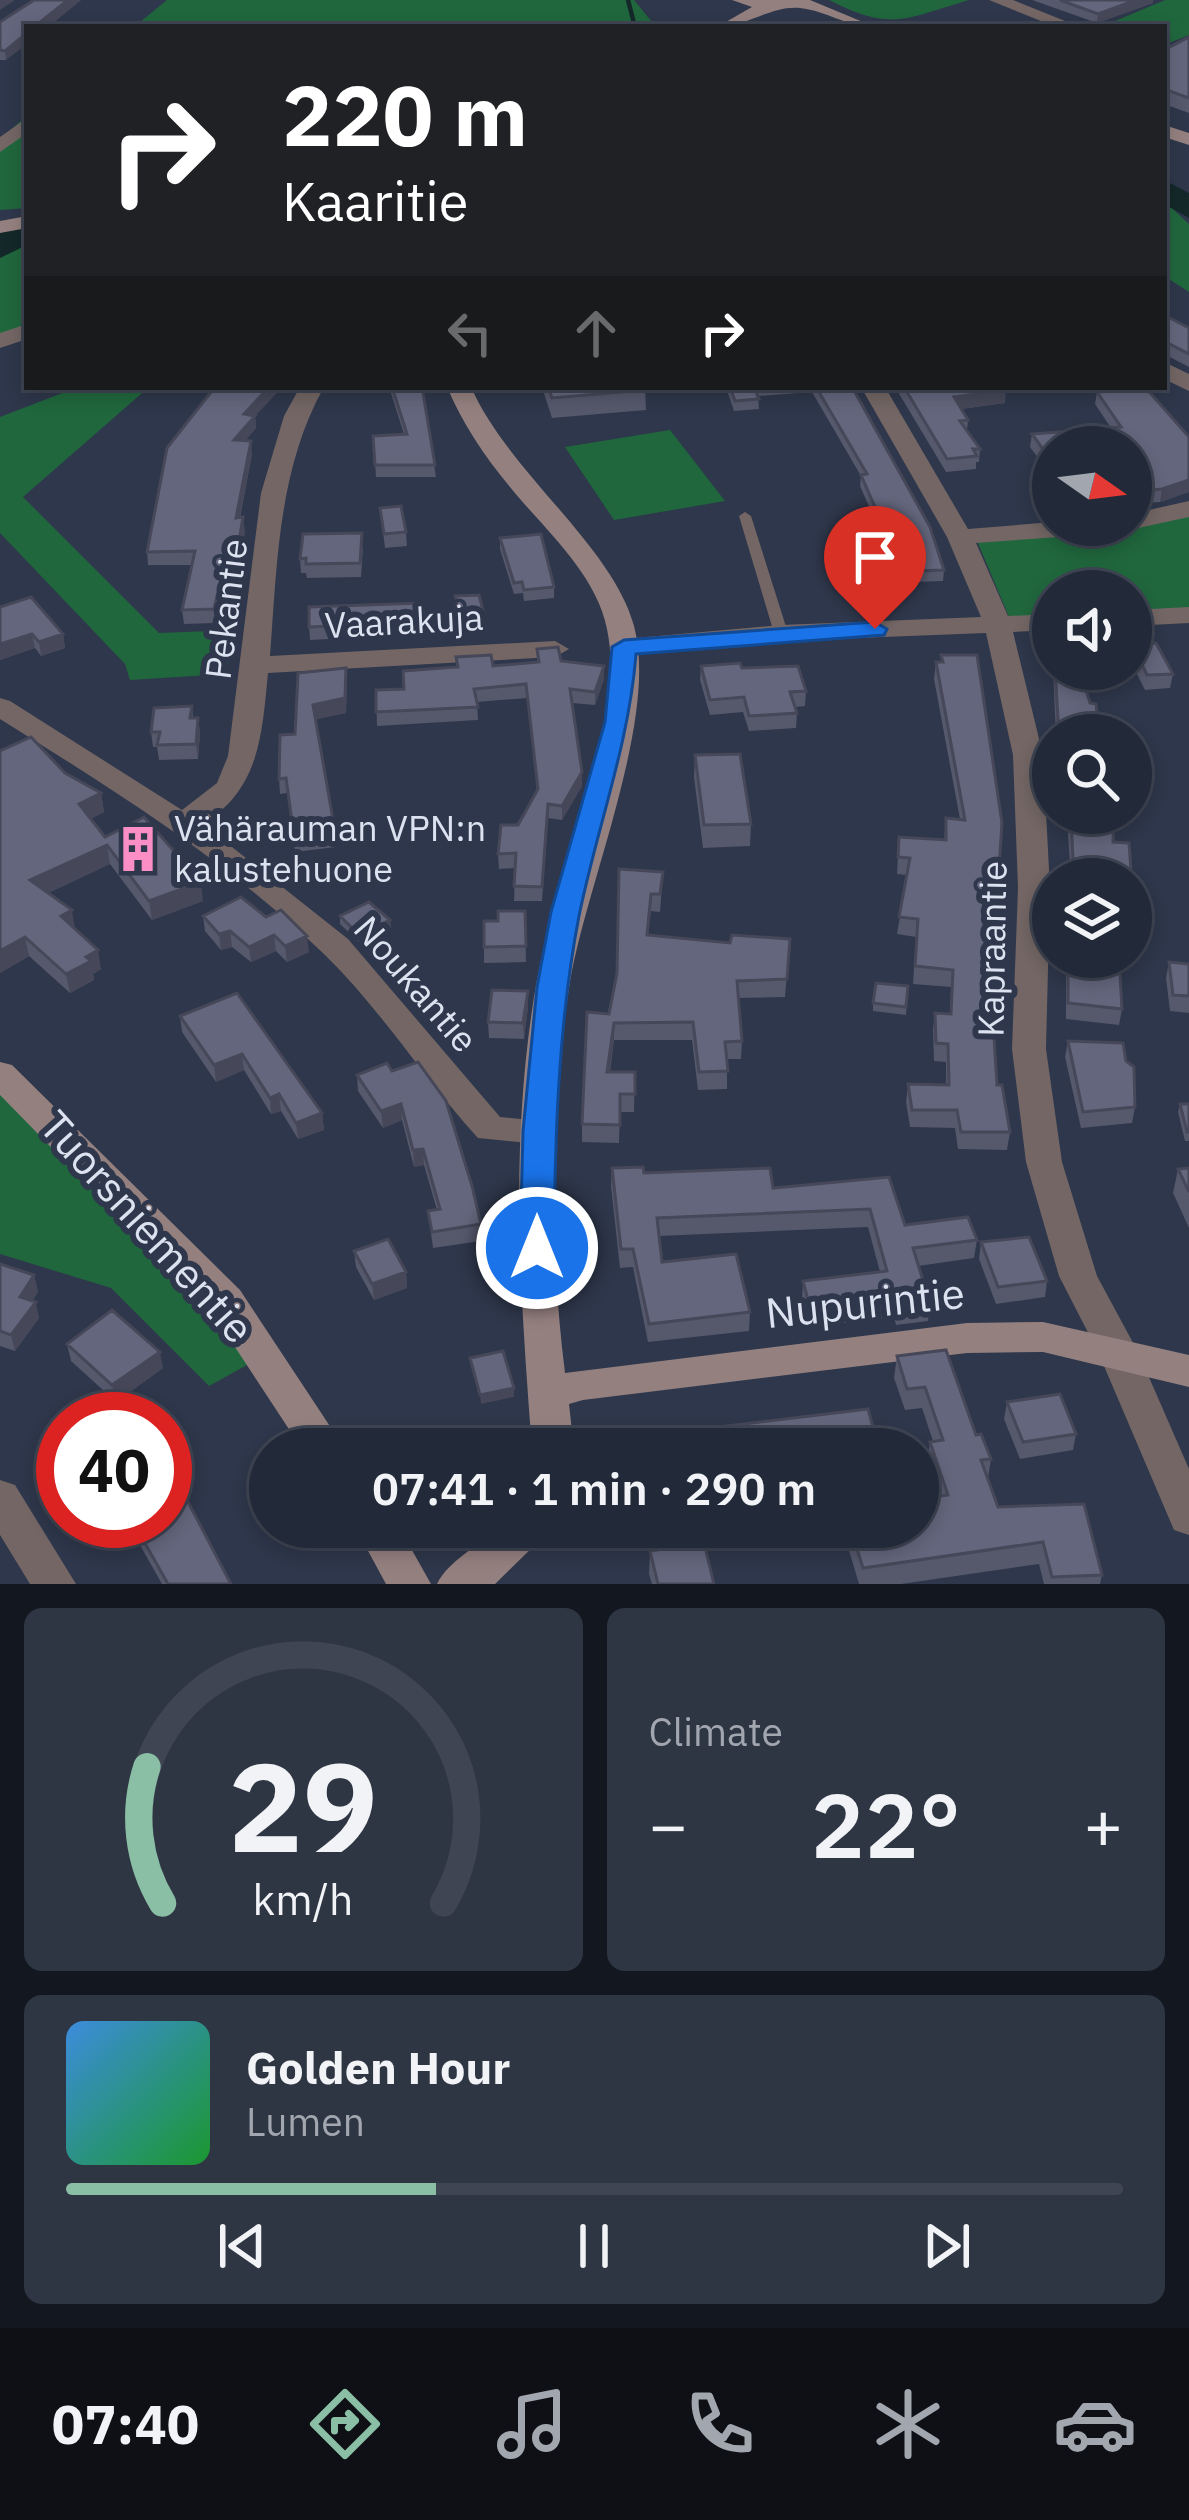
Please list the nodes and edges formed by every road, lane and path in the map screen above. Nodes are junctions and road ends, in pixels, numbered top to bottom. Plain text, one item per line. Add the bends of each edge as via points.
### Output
1 (997, 0) edge
2 (801, 1) edge
3 (757, 5) edge
4 (838, 17) junction
5 (730, 24) edge
6 (858, 24) edge
7 (1064, 24) edge
8 (24, 126) edge
9 (0, 146) edge
10 (310, 390) edge
11 (460, 390) edge
12 (875, 390) edge
13 (1189, 509) edge
14 (745, 515) dead end
15 (1152, 517) edge
16 (1032, 531) edge
17 (960, 537) junction
18 (1189, 615) edge
19 (1152, 617) edge
20 (1032, 623) edge
21 (998, 624) junction
22 (782, 633) junction
23 (624, 647) junction
24 (555, 649) edge
25 (256, 664) junction
26 (0, 706) edge
27 (184, 822) junction
28 (0, 1074) edge
29 (539, 1131) junction
30 (1118, 1352) junction
31 (1189, 1371) edge
32 (549, 1393) junction
33 (310, 1428) edge
34 (552, 1428) edge
35 (0, 1498) edge
36 (1189, 1517) edge
37 (388, 1548) edge
38 (505, 1548) edge
39 (54, 1584) edge
40 (409, 1584) edge
41 (459, 1584) edge

1 - 7 street
2 - 3 street
2 - 4 street
3 - 4 street
3 - 5 street
4 - 6 street
8 - 9 street
10 - 25 street, Pekantie via 289,424 280,461
11 - 23 street via 503,466 598,584
12 - 17 street, Kapraantie
13 - 15 street
14 - 22 lane
16 - 17 street
17 - 21 street, Kapraantie
18 - 19 street
20 - 21 street
21 - 22 street
21 - 30 street, Kapraantie via 1028,755 1029,1049 1044,1162 1078,1276
22 - 23 street
23 - 29 street via 618,722 566,912
24 - 25 street, Vaarakuja
25 - 27 street, Pekantie via 236,777 214,805
26 - 27 street, Noukantie
27 - 29 street, Noukantie via 338,949 491,1129
28 - 33 street, Tuorsniementie via 226,1301
29 - 32 street via 537,1288
30 - 31 street, Nupurintie
30 - 32 street, Nupurintie via 1043,1337 968,1338
30 - 36 street, Kapraantie
32 - 34 street
35 - 39 street
37 - 40 street
38 - 41 street

